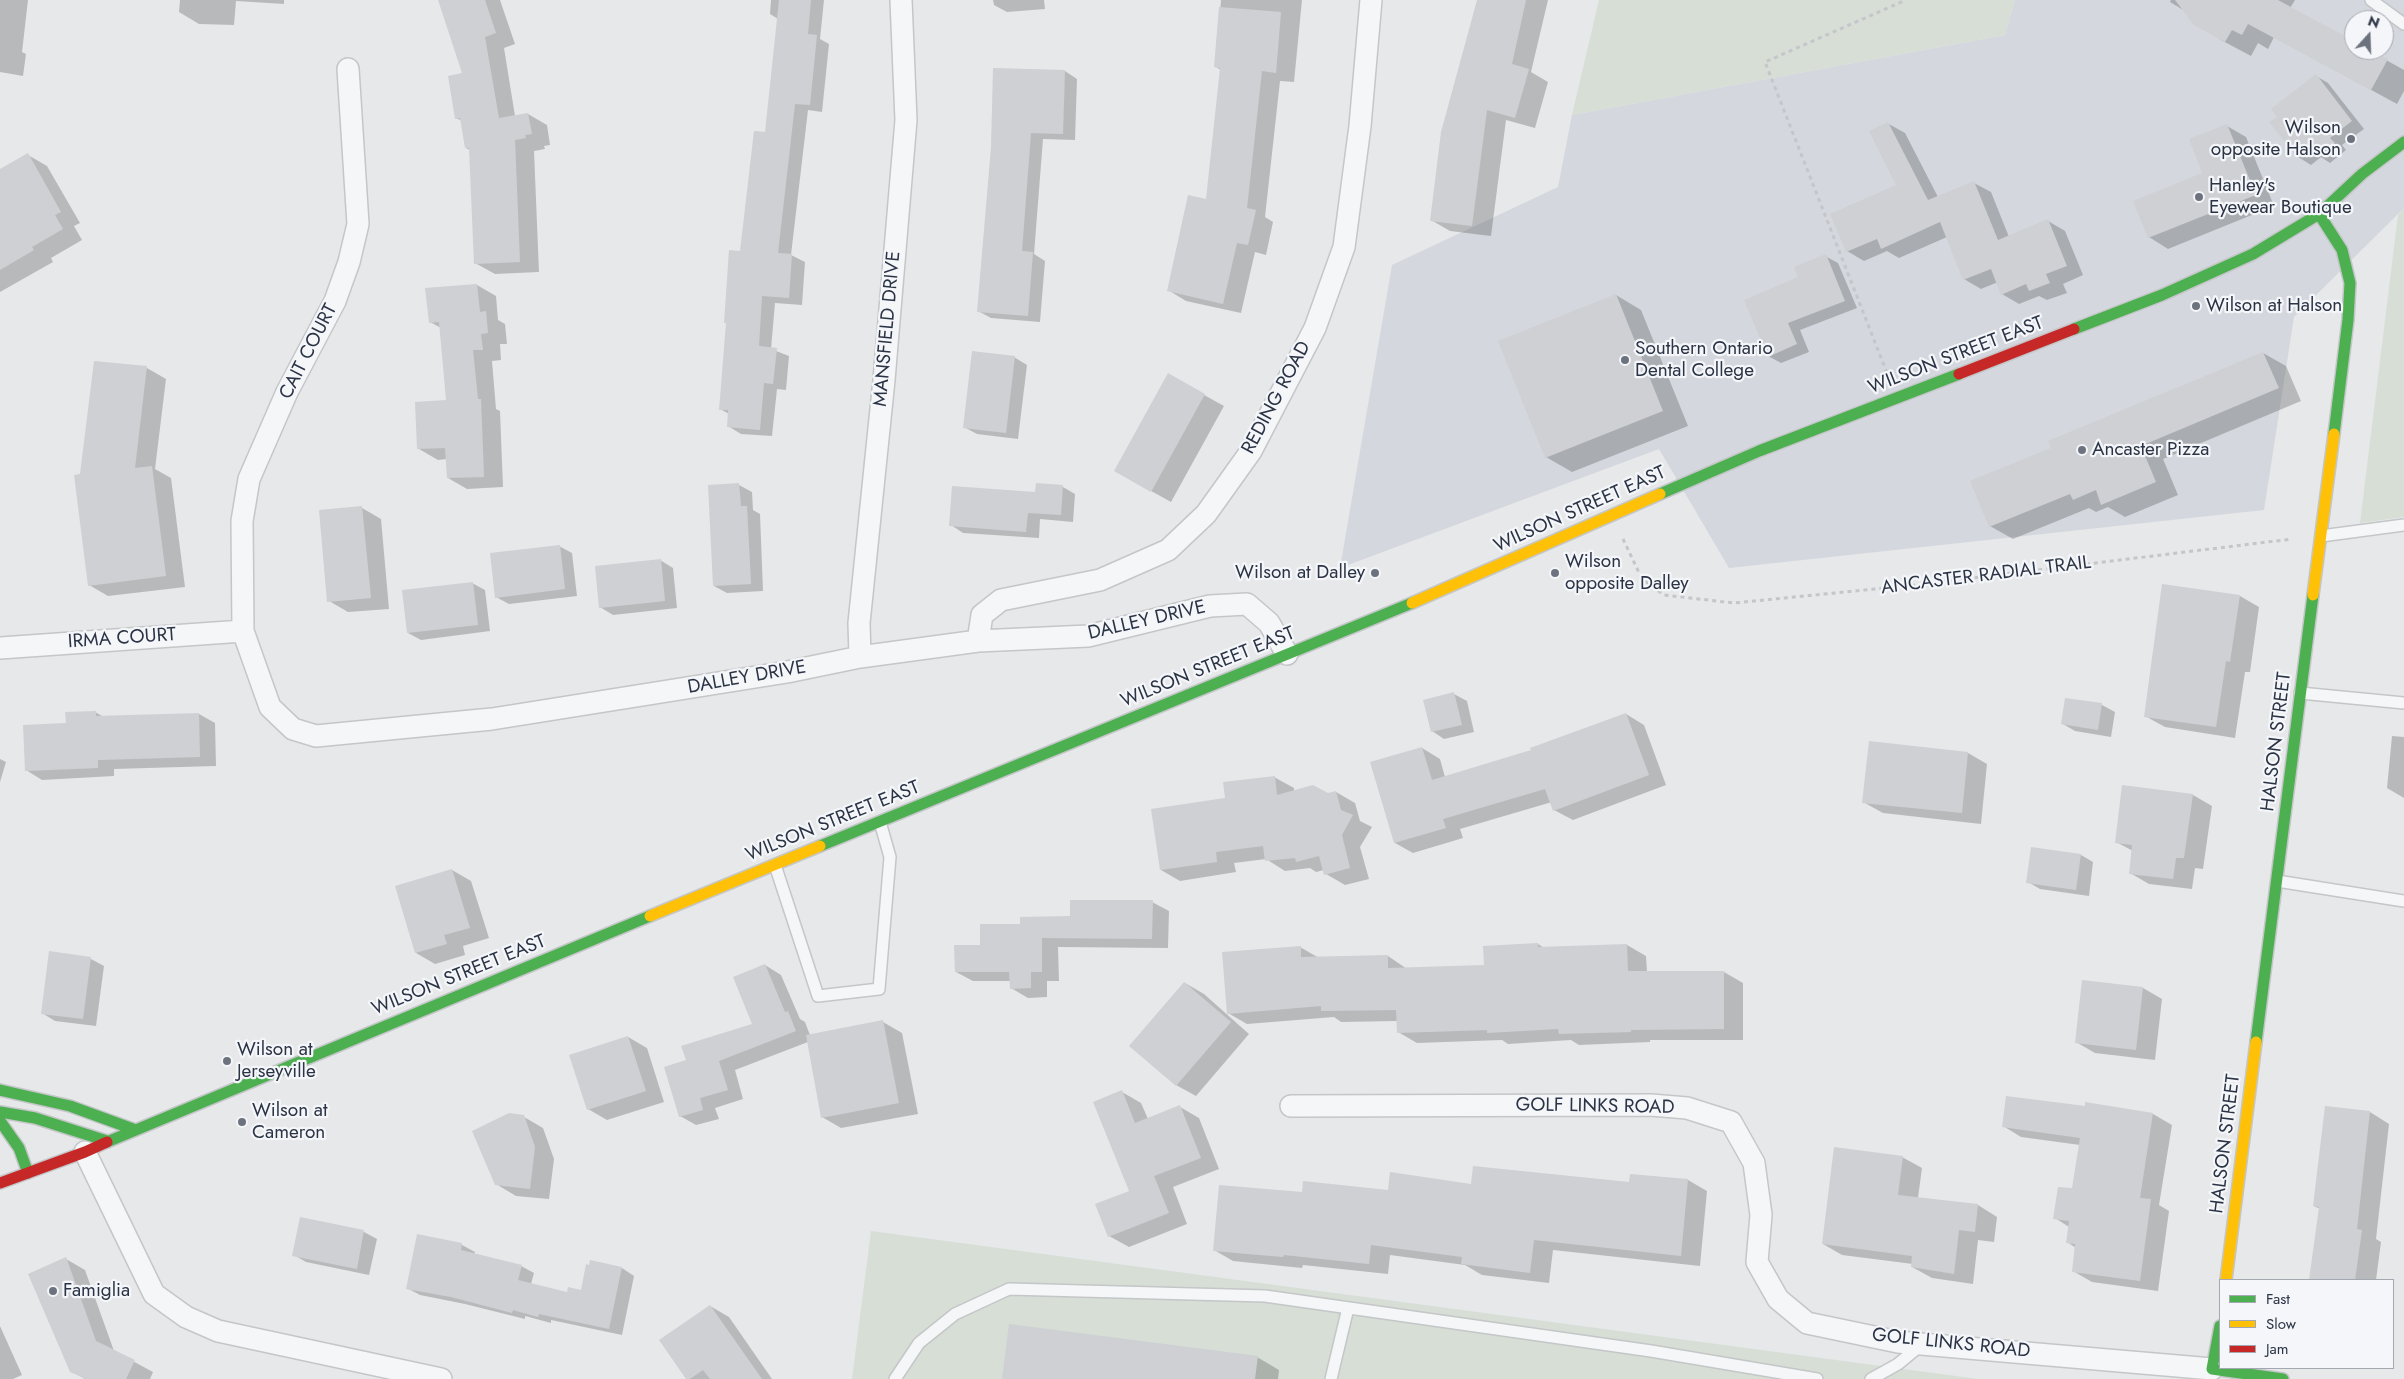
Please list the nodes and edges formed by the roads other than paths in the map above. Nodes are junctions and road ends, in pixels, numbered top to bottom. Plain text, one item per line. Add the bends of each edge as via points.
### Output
1 (901, 0) edge
2 (1371, 0) edge
3 (2371, 0) edge
4 (2404, 24) edge
5 (348, 69) dead end
6 (2404, 142) edge
7 (2320, 214) junction
8 (2404, 524) edge
9 (2320, 536) junction
10 (243, 631) junction
11 (978, 641) junction
12 (0, 648) edge
13 (1287, 654) junction
14 (860, 657) junction
15 (2300, 693) junction
16 (2404, 703) edge
17 (880, 822) junction
18 (775, 865) junction
19 (2277, 881) junction
20 (2404, 901) edge
21 (0, 1090) edge
22 (1291, 1106) dead end
23 (0, 1112) edge
24 (0, 1121) edge
25 (133, 1129) junction
26 (107, 1141) junction
27 (85, 1152) junction
28 (28, 1173) junction
29 (0, 1183) edge
30 (2226, 1279) edge
31 (1348, 1308) junction
32 (2219, 1330) edge
33 (1922, 1344) junction
34 (2209, 1374) edge
35 (441, 1379) edge
36 (895, 1379) edge
37 (1331, 1379) edge
38 (1817, 1379) edge
39 (1871, 1379) edge
40 (2283, 1379) edge

1 - 14 street, MANSFIELD DRIVE via 906,120 859,623
2 - 11 street, REDING ROAD via 1360,126 1344,247 1315,328 1251,451 1206,514 1168,550 1100,580 1001,600 982,615
3 - 4 lane
5 - 10 street, CAIT COURT via 358,224 335,301 287,392 249,479 242,521
6 - 7 main road, WILSON STREET EAST via 2362,174
7 - 9 main road, HALSON STREET via 2342,250 2350,283
7 - 13 main road, WILSON STREET EAST via 2253,254 2162,295 1759,451
8 - 9 lane
9 - 15 main road, HALSON STREET
10 - 12 street, IRMA COURT
10 - 14 street, DALLEY DRIVE via 270,707 293,729 316,736 492,719 787,672
11 - 13 street, DALLEY DRIVE via 1088,636 1210,606 1247,604 1268,623
11 - 14 street, DALLEY DRIVE
13 - 17 main road, WILSON STREET EAST
15 - 16 lane
15 - 19 main road, HALSON STREET
17 - 18 main road, WILSON STREET EAST
17 - 18 lane via 890,857 879,989 818,996
18 - 25 main road, WILSON STREET EAST
19 - 20 lane
19 - 30 main road, HALSON STREET
21 - 25 main road via 70,1106
22 - 33 street, GOLF LINKS ROAD via 1651,1106 1687,1108 1731,1122 1754,1163 1761,1215 1757,1262 1778,1298 1807,1323
23 - 26 main road via 35,1118
24 - 28 main road via 19,1148
25 - 26 main road, WILSON STREET EAST
26 - 27 main road, WILSON STREET EAST
27 - 28 main road, WILSON STREET EAST
27 - 35 street via 154,1294 186,1317 218,1331
28 - 29 main road, WILSON STREET EAST
31 - 36 lane via 1265,1296 1009,1289 955,1314 919,1343
31 - 37 lane
31 - 38 lane via 1651,1351
32 - 34 main road
33 - 34 street, GOLF LINKS ROAD
33 - 39 lane via 1898,1364
34 - 40 main road, GOLF LINKS ROAD

